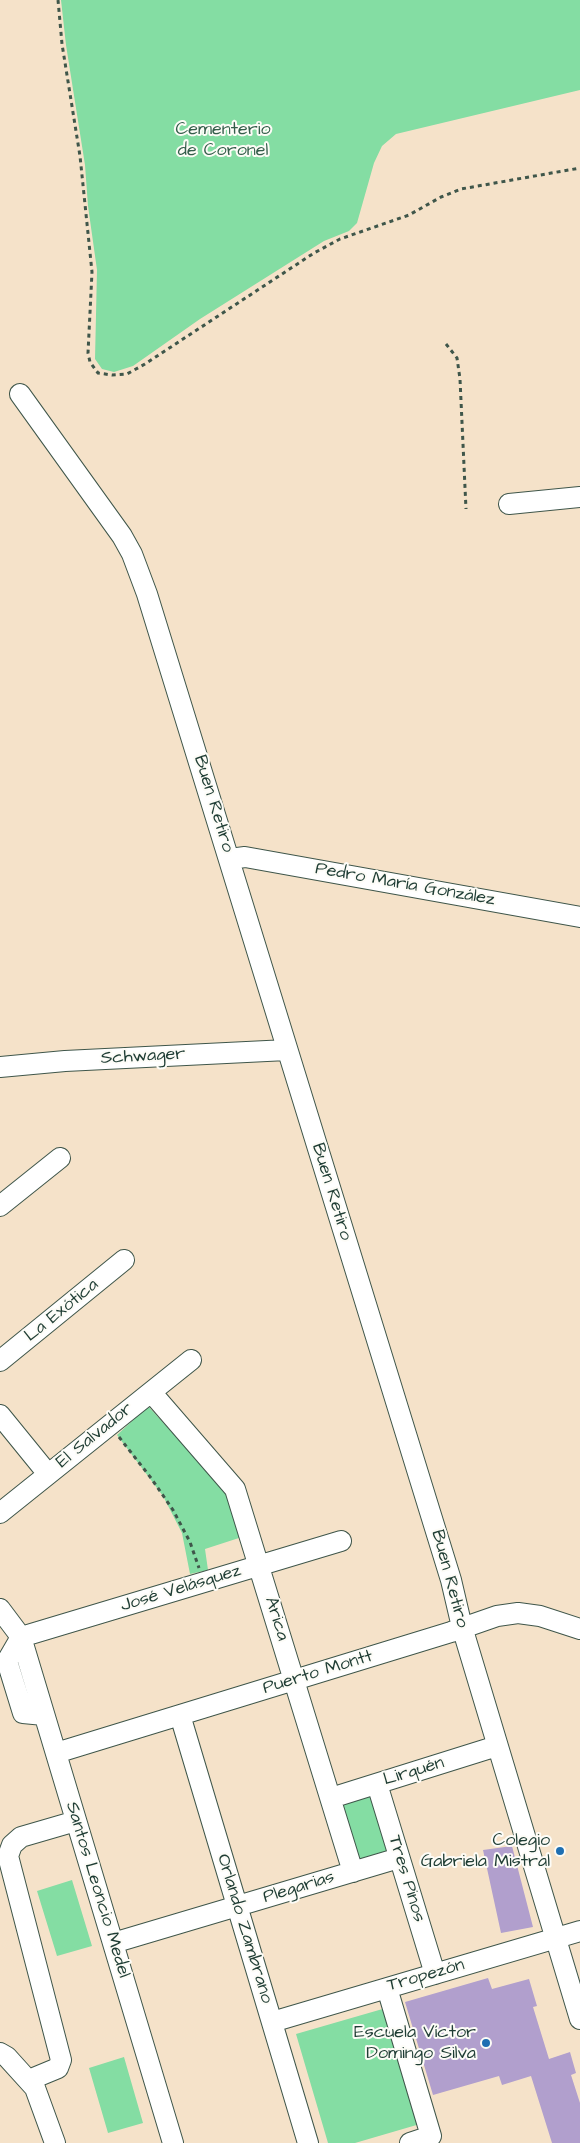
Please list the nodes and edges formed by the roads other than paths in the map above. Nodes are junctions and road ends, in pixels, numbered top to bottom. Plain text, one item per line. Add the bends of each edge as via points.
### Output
1 (20, 394) dead end
2 (580, 498) edge
3 (509, 504) dead end
4 (230, 859) junction
5 (580, 916) edge
6 (287, 1050) junction
7 (0, 1067) edge
8 (60, 1158) dead end
9 (0, 1206) edge
10 (124, 1260) dead end
11 (191, 1360) dead end
12 (0, 1361) edge
13 (151, 1392) junction
14 (0, 1415) edge
15 (48, 1474) junction
16 (0, 1513) edge
17 (341, 1541) dead end
18 (260, 1566) junction
19 (0, 1609) edge
20 (462, 1627) junction
21 (580, 1629) edge
22 (21, 1637) junction
23 (295, 1680) junction
24 (180, 1715) junction
25 (497, 1746) junction
26 (56, 1752) junction
27 (377, 1784) junction
28 (331, 1798) junction
29 (76, 1821) junction
30 (399, 1858) junction
31 (353, 1872) junction
32 (237, 1906) junction
33 (580, 1931) edge
34 (555, 1938) junction
35 (113, 1943) junction
36 (435, 1974) junction
37 (387, 1988) junction
38 (580, 2019) edge
39 (272, 2022) junction
40 (1, 2053) edge
41 (29, 2080) junction
42 (56, 2143) edge
43 (173, 2143) edge
44 (308, 2143) edge
45 (410, 2143) edge

1 - 4 street, Buen Retiro via 110,518 132,554 161,635
2 - 3 street
4 - 5 street, Pedro María González via 245,857
4 - 6 street, Buen Retiro
6 - 7 street, Schwager
6 - 20 street, Buen Retiro via 448,1570
8 - 9 street
10 - 12 street, La Exótica
11 - 13 street, El Salvador
13 - 15 street, El Salvador
13 - 18 street, Arica via 235,1489
14 - 15 street
15 - 16 street, El Salvador
17 - 18 street, José Velásquez
18 - 22 street, José Velásquez
18 - 23 street, Arica
19 - 22 street
20 - 21 street, Puerto Montt via 518,1613 553,1619
20 - 23 street, Puerto Montt
20 - 25 street, Buen Retiro
22 - 26 street, Santos Leoncio Medel
23 - 24 street, Puerto Montt
23 - 28 street, Arica
24 - 26 street, Puerto Montt
24 - 32 street, Orlando Zambrano
25 - 27 street, Lirquén
25 - 34 street, Buen Retiro
26 - 29 street, Santos Leoncio Medel
27 - 28 street, Lirquén
27 - 30 street, Tres Pinos
28 - 31 street, Arica
29 - 35 street, Santos Leoncio Medel
29 - 41 street via 22,1837 12,1845 8,1856 61,2060 58,2068
30 - 31 street, Plegarias
30 - 36 street, Tres Pinos
31 - 32 street, Plegarias
32 - 35 street, Plegarias
32 - 39 street, Orlando Zambrano
33 - 34 street, Tropezón
34 - 36 street, Tropezón
34 - 38 street, Buen Retiro
35 - 43 street, Santos Leoncio Medel
36 - 37 street, Tropezón
37 - 39 street, Tropezón
37 - 45 street via 431,2136
39 - 44 street, Orlando Zambrano
40 - 41 street
41 - 42 street via 39,2095

